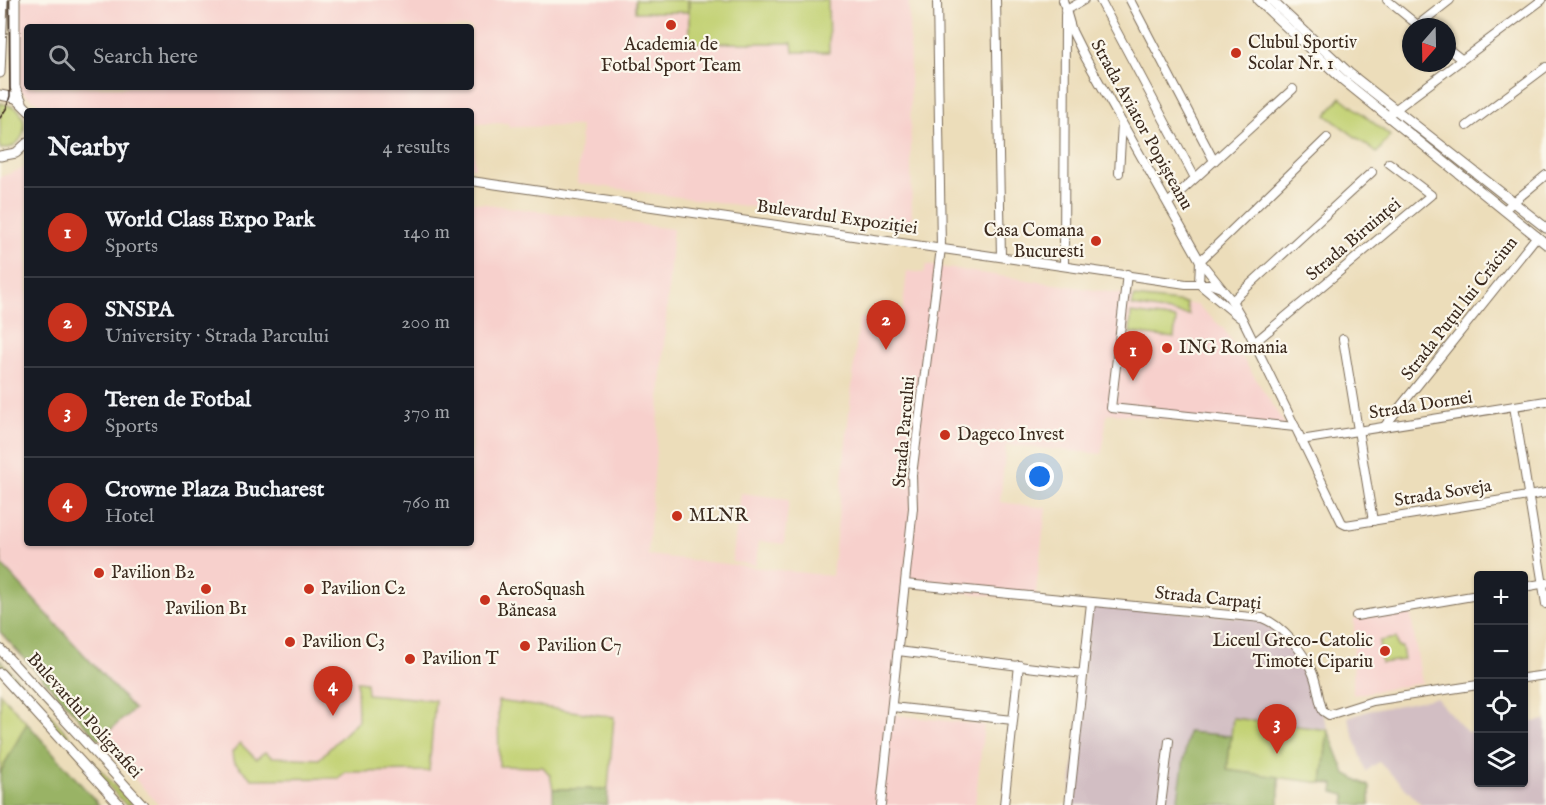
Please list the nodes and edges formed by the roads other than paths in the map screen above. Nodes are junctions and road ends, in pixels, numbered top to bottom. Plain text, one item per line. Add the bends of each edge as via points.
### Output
1 (3, 0) edge
2 (15, 0) edge
3 (938, 0) edge
4 (996, 0) edge
5 (1063, 0) edge
6 (1084, 0) edge
7 (1100, 0) edge
8 (1130, 0) edge
9 (1258, 0) edge
10 (1270, 0) edge
11 (1387, 0) edge
12 (1450, 0) edge
13 (1542, 0) edge
14 (1065, 11) junction
15 (1409, 18) edge
16 (1429, 18) edge
17 (1, 46) edge
18 (1456, 55) edge
19 (1461, 59) junction
20 (1546, 67) edge
21 (0, 73) edge
22 (1293, 89) dead end
23 (0, 95) edge
24 (21, 102) junction
25 (26, 108) edge
26 (1391, 113) junction
27 (1122, 122) junction
28 (1467, 126) dead end
29 (1327, 138) dead end
30 (24, 148) edge
31 (1, 157) edge
32 (1214, 161) junction
33 (1389, 162) dead end
34 (1372, 172) dead end
35 (1119, 173) dead end
36 (1546, 175) edge
37 (1195, 178) junction
38 (474, 182) edge
39 (1168, 203) junction
40 (1513, 203) junction
41 (1504, 210) junction
42 (1546, 228) edge
43 (1537, 236) junction
44 (1546, 244) edge
45 (941, 248) junction
46 (1002, 256) junction
47 (1200, 261) junction
48 (1064, 265) junction
49 (1209, 271) junction
50 (1127, 274) junction
51 (1199, 284) junction
52 (1221, 288) junction
53 (1232, 301) junction
54 (1242, 318) junction
55 (1343, 339) dead end
56 (1254, 343) junction
57 (1546, 401) edge
58 (1514, 406) junction
59 (1295, 427) junction
60 (1383, 427) junction
61 (1358, 431) junction
62 (1301, 440) junction
63 (1546, 492) edge
64 (1528, 495) junction
65 (1373, 521) junction
66 (1346, 525) joint
67 (905, 584) junction
68 (1544, 584) edge
69 (1528, 586) edge
70 (1474, 596) edge
71 (1091, 603) junction
72 (1546, 604) edge
73 (1356, 616) dead end
74 (0, 648) edge
75 (898, 651) junction
76 (1019, 665) junction
77 (0, 673) edge
78 (1083, 674) junction
79 (1546, 675) edge
80 (1528, 677) edge
81 (1474, 686) edge
82 (892, 707) junction
83 (1013, 720) junction
84 (1169, 741) dead end
85 (120, 805) edge
86 (143, 805) edge
87 (881, 805) edge
88 (1004, 805) edge
89 (1069, 805) edge
90 (1161, 805) edge

1 - 17 main road
2 - 24 main road via 15,87
3 - 45 street, Strada Parcului
4 - 46 street
5 - 14 street, Strada Aviator Popișteanu
6 - 14 street
7 - 37 street
8 - 32 street
9 - 26 main road via 1325,65
10 - 26 main road
11 - 15 street
12 - 16 street
13 - 19 street
14 - 27 street, Strada Aviator Popișteanu via 1078,44
14 - 48 street
17 - 21 main road
18 - 19 street
19 - 26 street
20 - 28 street
22 - 32 street
23 - 24 main road
24 - 25 main road
26 - 40 main road
26 - 41 main road
27 - 35 street
27 - 39 street, Strada Aviator Popișteanu
29 - 47 street
30 - 31 main road
32 - 37 street
33 - 56 street, Strada Biruinței via 1431,195
34 - 53 street
36 - 40 street
37 - 39 street
38 - 45 street, Bulevardul Expoziției
39 - 47 street, Strada Aviator Popișteanu
40 - 41 street
40 - 42 main road
41 - 43 main road
43 - 44 main road
43 - 60 street, Strada Puțul lui Crăciun
45 - 46 street, Bulevardul Expoziției
45 - 67 street, Strada Parcului via 912,475 913,508
46 - 48 street, Bulevardul Expoziției
47 - 49 street, Strada Aviator Popișteanu
47 - 51 street
48 - 50 street, Bulevardul Expoziției
49 - 51 street via 1207,279
49 - 52 street, Strada Aviator Popișteanu
50 - 51 street, Bulevardul Expoziției
50 - 59 street via 1111,408
51 - 52 street, Bulevardul Expoziției
51 - 54 street, Strada Aviator Popișteanu
52 - 53 street, Strada Aviator Popișteanu
53 - 54 street, Strada Aviator Popișteanu
54 - 56 street, Strada Aviator Popișteanu
55 - 61 street
56 - 59 street, Strada Aviator Popișteanu
57 - 58 street, Strada Dornei
58 - 60 street, Strada Dornei
58 - 64 street
59 - 62 street, Strada Aviator Popișteanu
60 - 61 street, Strada Dornei
61 - 62 street, Strada Dornei
61 - 65 street
62 - 66 street, Strada Aviator Popișteanu
63 - 64 street, Strada Soveja
64 - 65 street, Strada Soveja
64 - 68 street
65 - 66 street, Strada Soveja
67 - 71 street
67 - 75 street, Strada Parcului
68 - 69 street
68 - 72 street
70 - 73 street
71 - 78 street
71 - 81 street, Strada Carpați via 1267,620 1279,627 1309,665 1322,708 1329,715 1373,701
74 - 86 main road, Bulevardul Poligrafiei
75 - 76 street
75 - 82 street, Strada Parcului
76 - 78 street
76 - 83 street
77 - 85 main road, Bulevardul Poligrafiei
78 - 89 street
79 - 80 street
82 - 83 street
82 - 87 street, Strada Parcului
83 - 88 street
84 - 90 street

